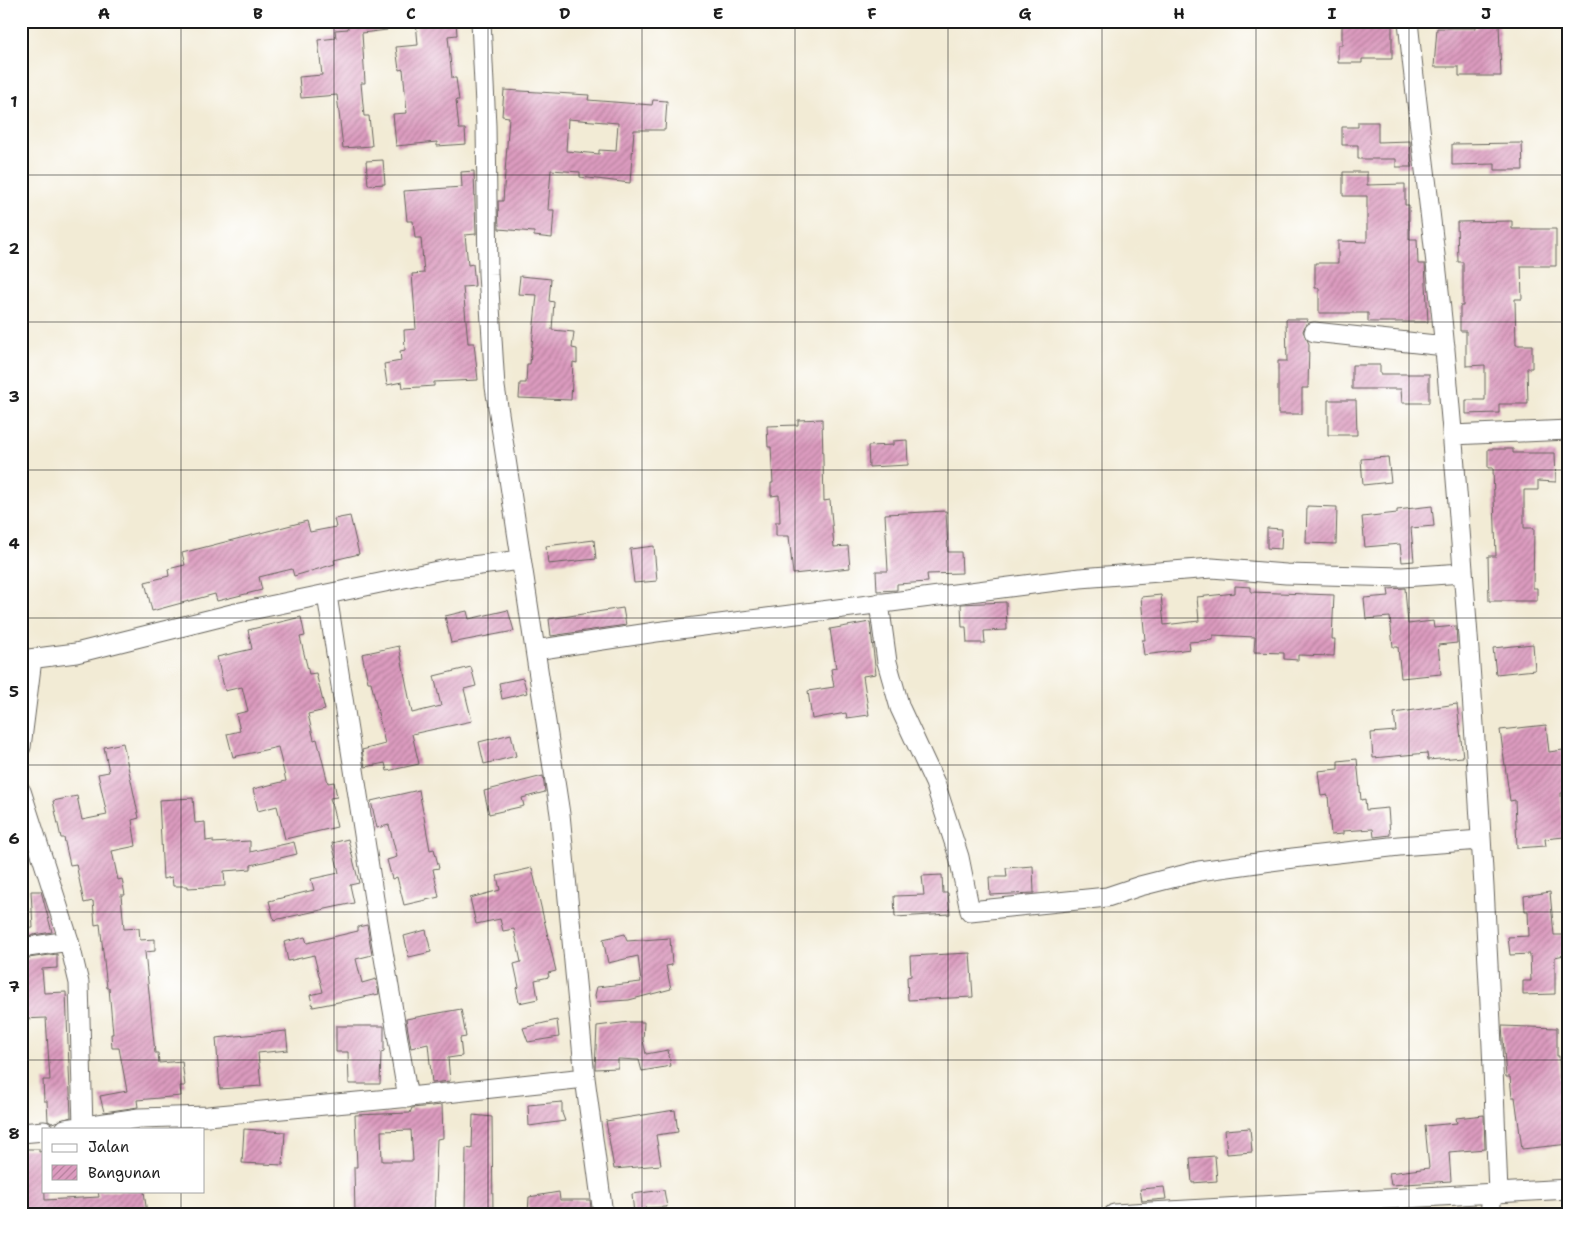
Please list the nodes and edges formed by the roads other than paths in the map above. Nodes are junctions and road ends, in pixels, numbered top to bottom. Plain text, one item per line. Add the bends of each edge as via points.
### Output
1 (481, 21) edge
2 (1408, 21) edge
3 (1314, 332) dead end
4 (1444, 346) junction
5 (1569, 430) edge
6 (1452, 435) junction
7 (521, 560) junction
8 (1463, 573) junction
9 (327, 595) junction
10 (878, 603) junction
11 (535, 650) junction
12 (27, 659) edge
13 (21, 747) edge
14 (21, 790) edge
15 (1481, 840) junction
16 (69, 941) junction
17 (21, 948) edge
18 (585, 1078) junction
19 (408, 1098) junction
20 (74, 1128) edge
21 (42, 1131) edge
22 (21, 1133) edge
23 (1569, 1189) edge
24 (1495, 1193) junction
25 (1318, 1208) edge
26 (603, 1214) edge
27 (1122, 1214) edge
28 (1490, 1214) edge

1 - 7 street via 488,274 496,387
2 - 4 street
3 - 4 street
4 - 6 street
5 - 6 street
6 - 8 street
7 - 9 street via 447,569
7 - 11 street
8 - 10 street via 1402,577 1212,568 1025,583
8 - 15 street
9 - 12 street via 236,613 76,653
9 - 19 street
10 - 11 street
10 - 15 street via 887,662 900,708 935,783 959,857 970,911 1107,897 1199,872 1293,858
11 - 18 street via 560,814
12 - 13 street
14 - 16 street
15 - 24 street
16 - 17 street
16 - 20 street via 79,983
18 - 19 street
18 - 26 street
19 - 20 street via 208,1116 139,1118
21 - 22 street
23 - 24 street
24 - 25 street
24 - 28 street
25 - 27 street

